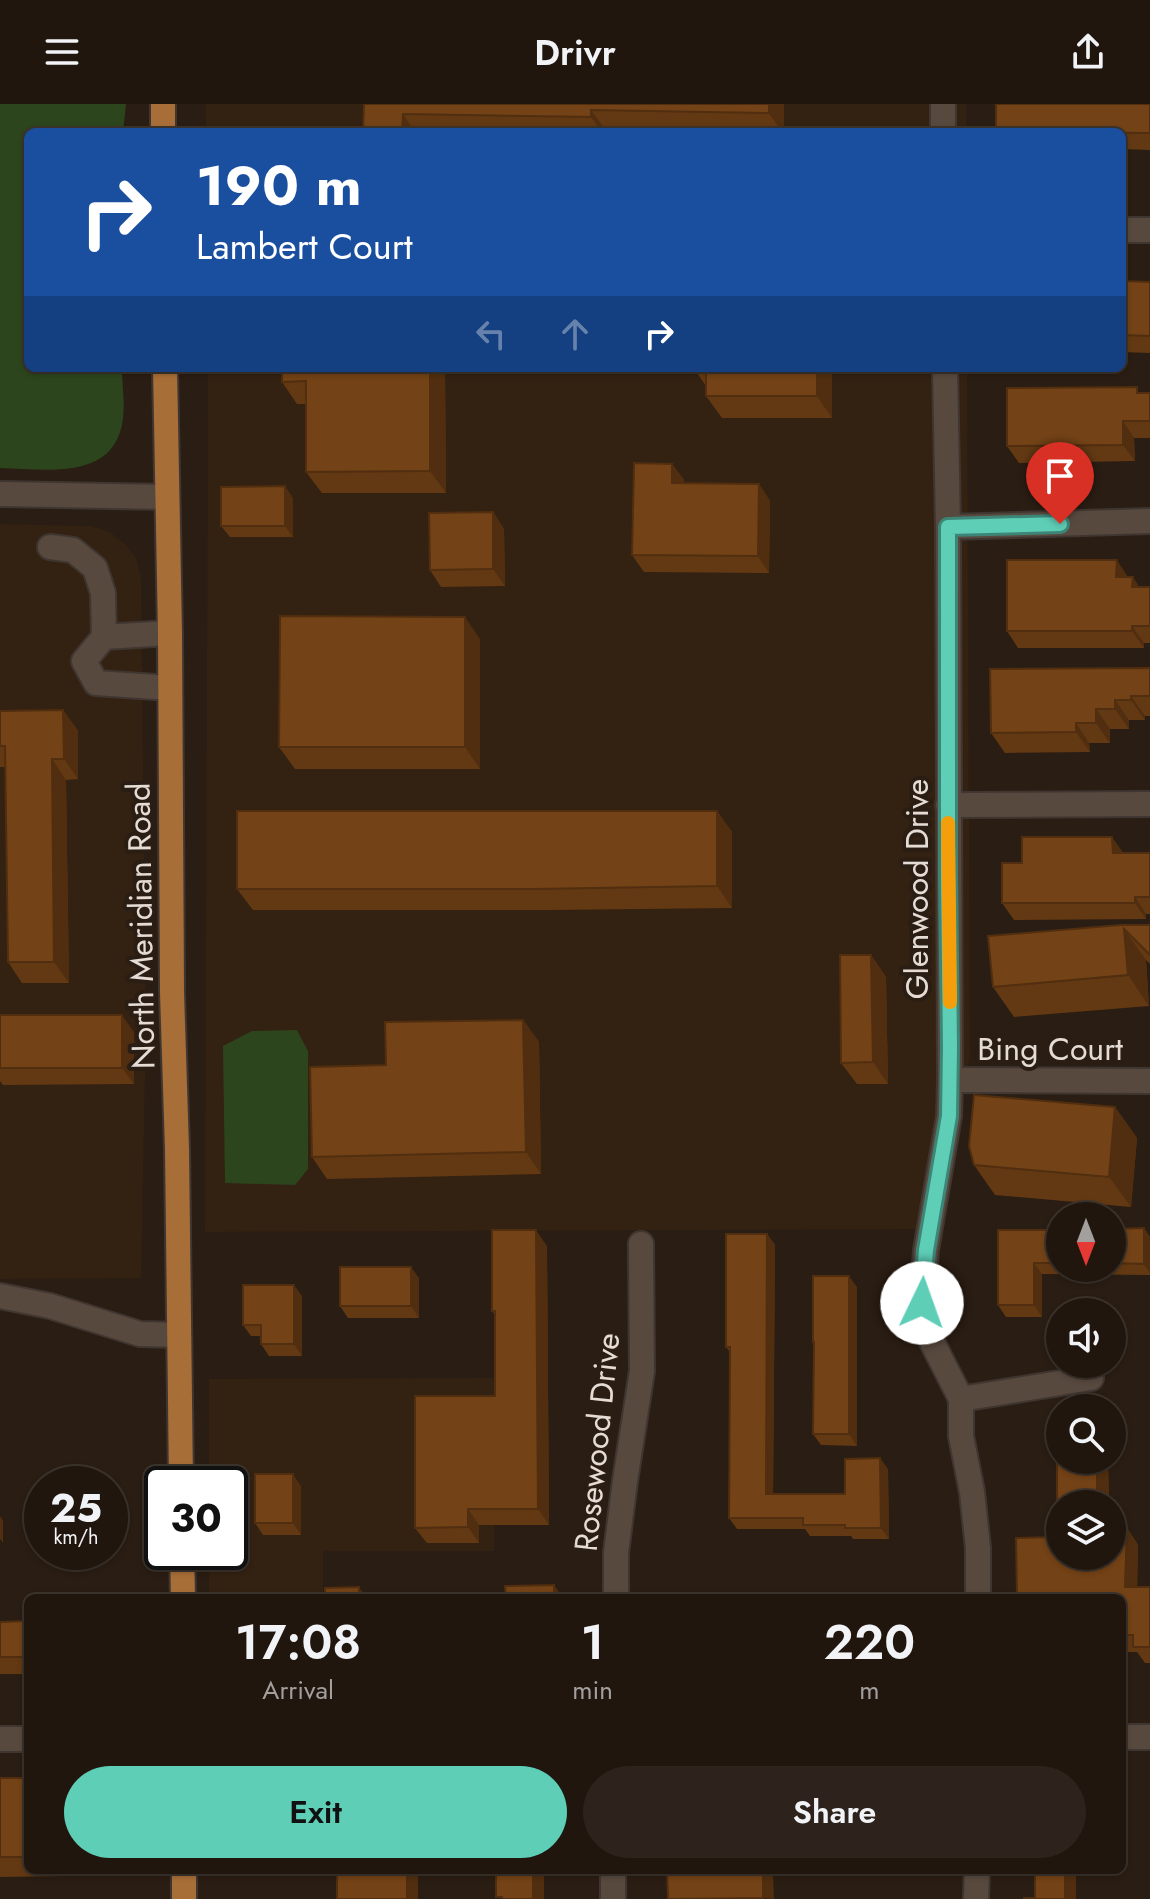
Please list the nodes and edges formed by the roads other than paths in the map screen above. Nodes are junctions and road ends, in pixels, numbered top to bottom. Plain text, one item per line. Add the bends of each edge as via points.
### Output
1 (163, 104) edge
2 (943, 104) edge
3 (163, 128) edge
4 (943, 128) edge
5 (1126, 230) edge
6 (1150, 230) edge
7 (165, 372) edge
8 (945, 372) edge
9 (0, 494) edge
10 (167, 497) junction
11 (1150, 521) edge
12 (948, 527) junction
13 (50, 547) dead end
14 (170, 633) junction
15 (104, 637) junction
16 (170, 688) junction
17 (1150, 804) edge
18 (948, 805) junction
19 (950, 1080) junction
20 (1150, 1081) edge
21 (641, 1244) dead end
22 (0, 1296) edge
23 (179, 1335) junction
24 (1091, 1378) dead end
25 (961, 1399) junction
26 (181, 1466) edge
27 (182, 1570) edge
28 (183, 1594) edge
29 (616, 1594) edge
30 (978, 1594) edge
31 (1126, 1737) edge
32 (1150, 1737) edge
33 (0, 1739) edge
34 (24, 1739) edge
35 (184, 1874) edge
36 (613, 1874) edge
37 (977, 1874) edge
38 (184, 1899) edge
39 (613, 1899) edge
40 (976, 1899) edge

1 - 3 main road
2 - 4 street
5 - 6 street
7 - 10 main road, North Meridian Road
8 - 12 street, Glenwood Drive
9 - 10 street
10 - 14 main road, North Meridian Road
11 - 12 street
12 - 18 street, Glenwood Drive
13 - 15 street via 73,550 95,568 103,593
14 - 15 street
14 - 16 main road, North Meridian Road
15 - 16 street via 84,661 96,683
16 - 23 main road, North Meridian Road
17 - 18 street
18 - 19 street, Glenwood Drive
19 - 20 street, Bing Court
19 - 25 street, Glenwood Drive via 922,1303 932,1342
21 - 29 street, Rosewood Drive via 642,1371 618,1538
22 - 23 street via 140,1334
23 - 26 main road, North Meridian Road
24 - 25 street
25 - 30 street, Glenwood Drive
27 - 28 main road
31 - 32 street
33 - 34 street
35 - 38 main road
36 - 39 street
37 - 40 street

